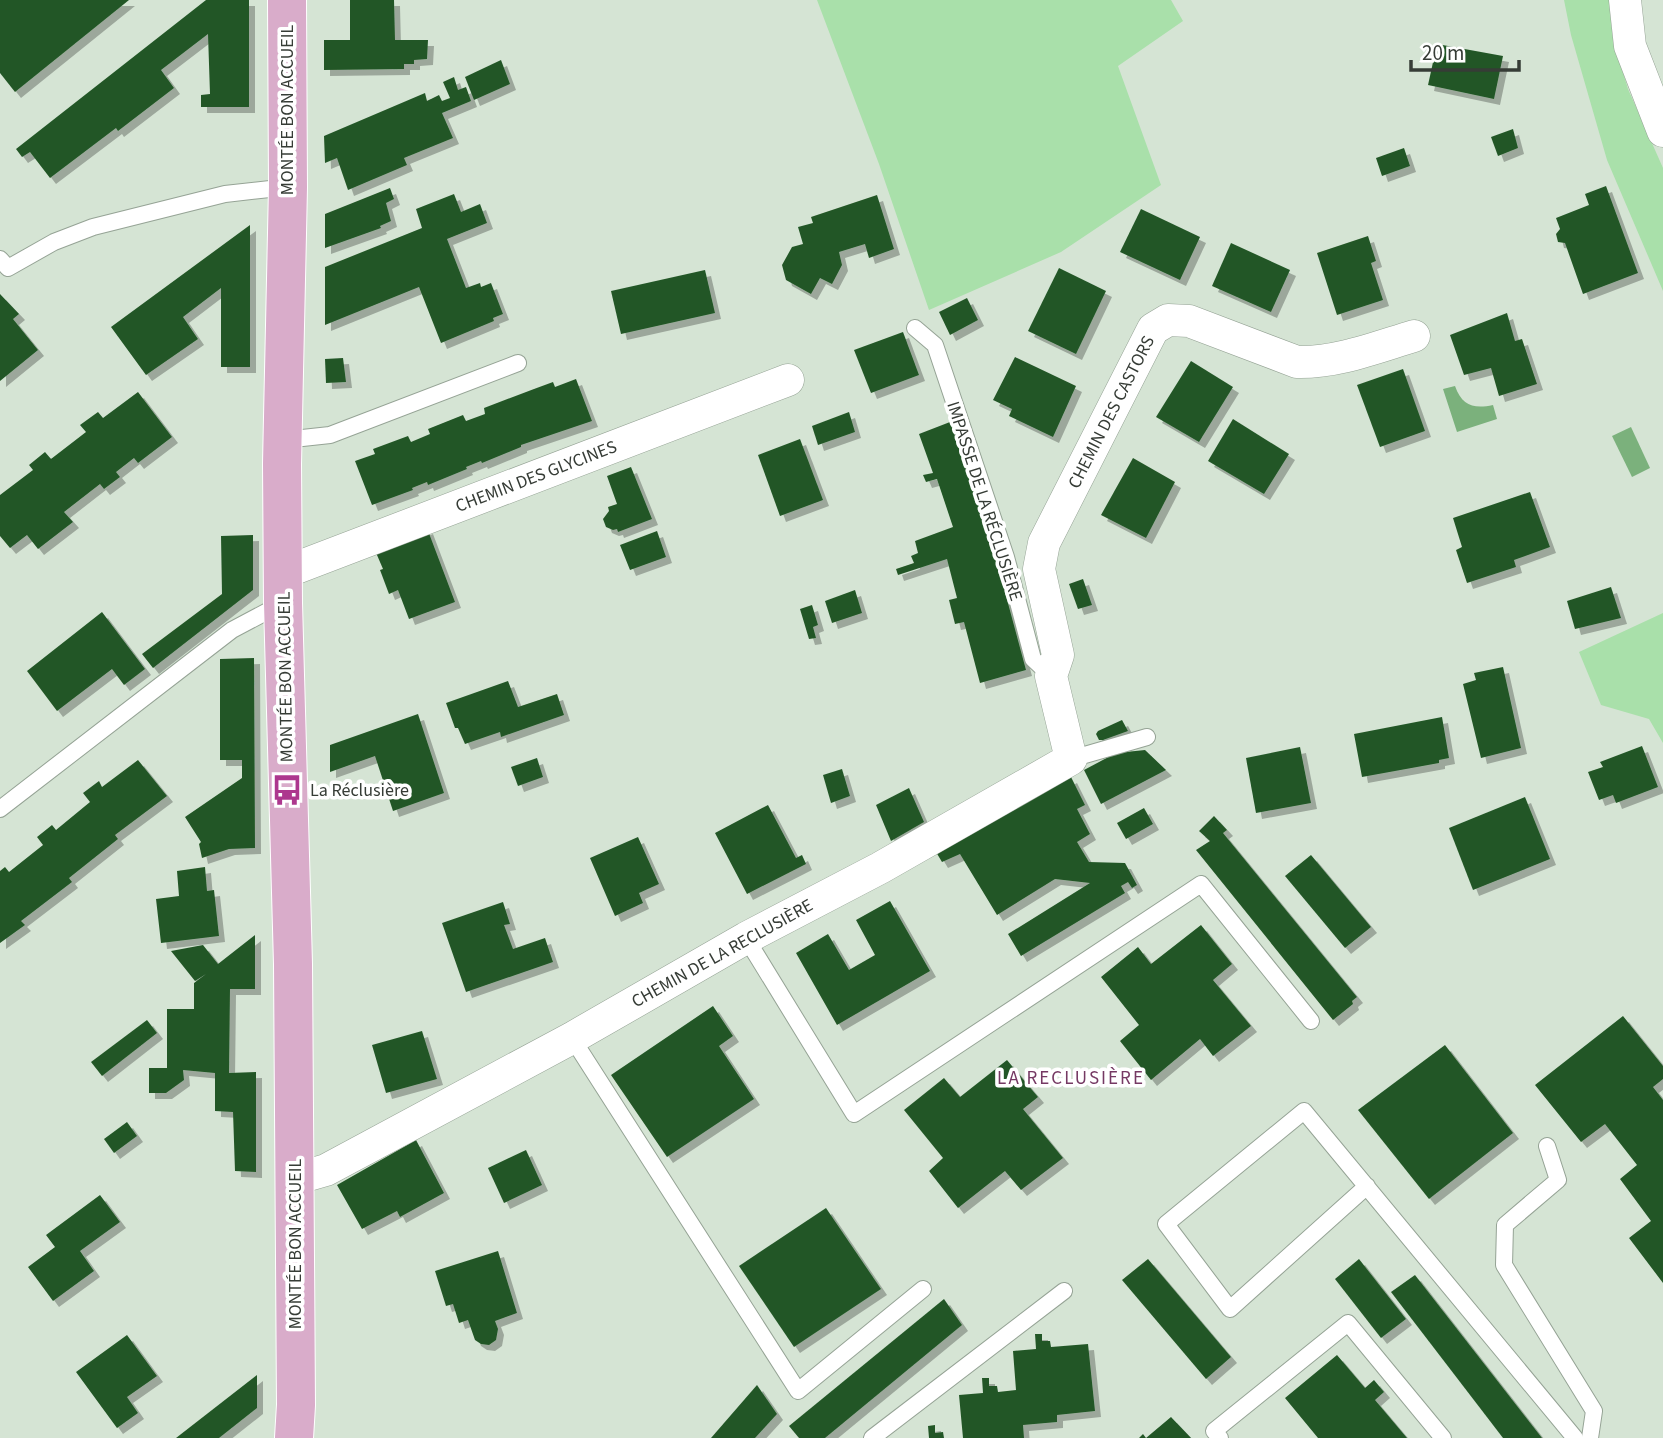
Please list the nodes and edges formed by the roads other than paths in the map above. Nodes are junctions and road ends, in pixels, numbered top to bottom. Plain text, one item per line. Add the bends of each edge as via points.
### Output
1 (286, 0) edge
2 (1625, 0) edge
3 (1663, 131) edge
4 (288, 187) junction
5 (0, 259) edge
6 (915, 328) dead end
7 (1415, 336) dead end
8 (518, 363) dead end
9 (788, 380) dead end
10 (284, 440) junction
11 (283, 588) junction
12 (1051, 676) junction
13 (1147, 737) dead end
14 (1071, 759) junction
15 (0, 809) edge
16 (746, 938) junction
17 (1311, 1021) dead end
18 (572, 1038) junction
19 (1547, 1146) dead end
20 (295, 1179) junction
21 (1367, 1185) junction
22 (923, 1289) dead end
23 (1065, 1291) dead end
24 (294, 1438) edge
25 (872, 1438) edge
26 (1220, 1438) edge
27 (1443, 1438) edge
28 (1575, 1438) edge
29 (1590, 1438) edge

1 - 4 main road, MONTÉE BON ACCUEIL
2 - 3 street via 1630,46
4 - 5 lane via 225,194 93,227 8,268
4 - 10 main road, MONTÉE BON ACCUEIL
6 - 12 lane, IMPASSE DE LA RÉCLUSIÈRE via 935,345 1006,557 1033,659
7 - 12 street, CHEMIN DES CASTORS via 1311,363 1297,362 1189,321 1168,320 1153,329 1044,542 1039,569 1058,655
8 - 10 lane via 330,435
9 - 11 street, CHEMIN DES GLYCINES
10 - 11 main road, MONTÉE BON ACCUEIL
11 - 15 lane
11 - 20 main road, MONTÉE BON ACCUEIL
12 - 14 street
13 - 14 lane
14 - 16 street, CHEMIN DE LA RECLUSIÈRE
16 - 17 lane via 854,1114 1201,884
16 - 18 street, CHEMIN DE LA RECLUSIÈRE
18 - 20 street, CHEMIN DE LA RECLUSIÈRE via 326,1170
18 - 22 lane via 798,1391
19 - 29 lane via 1558,1180 1505,1225 1504,1265 1594,1411
20 - 24 main road, MONTÉE BON ACCUEIL
21 - 21 lane via 1304,1111 1166,1224 1230,1309
21 - 28 lane
23 - 25 lane
26 - 27 lane via 1214,1431 1348,1323

